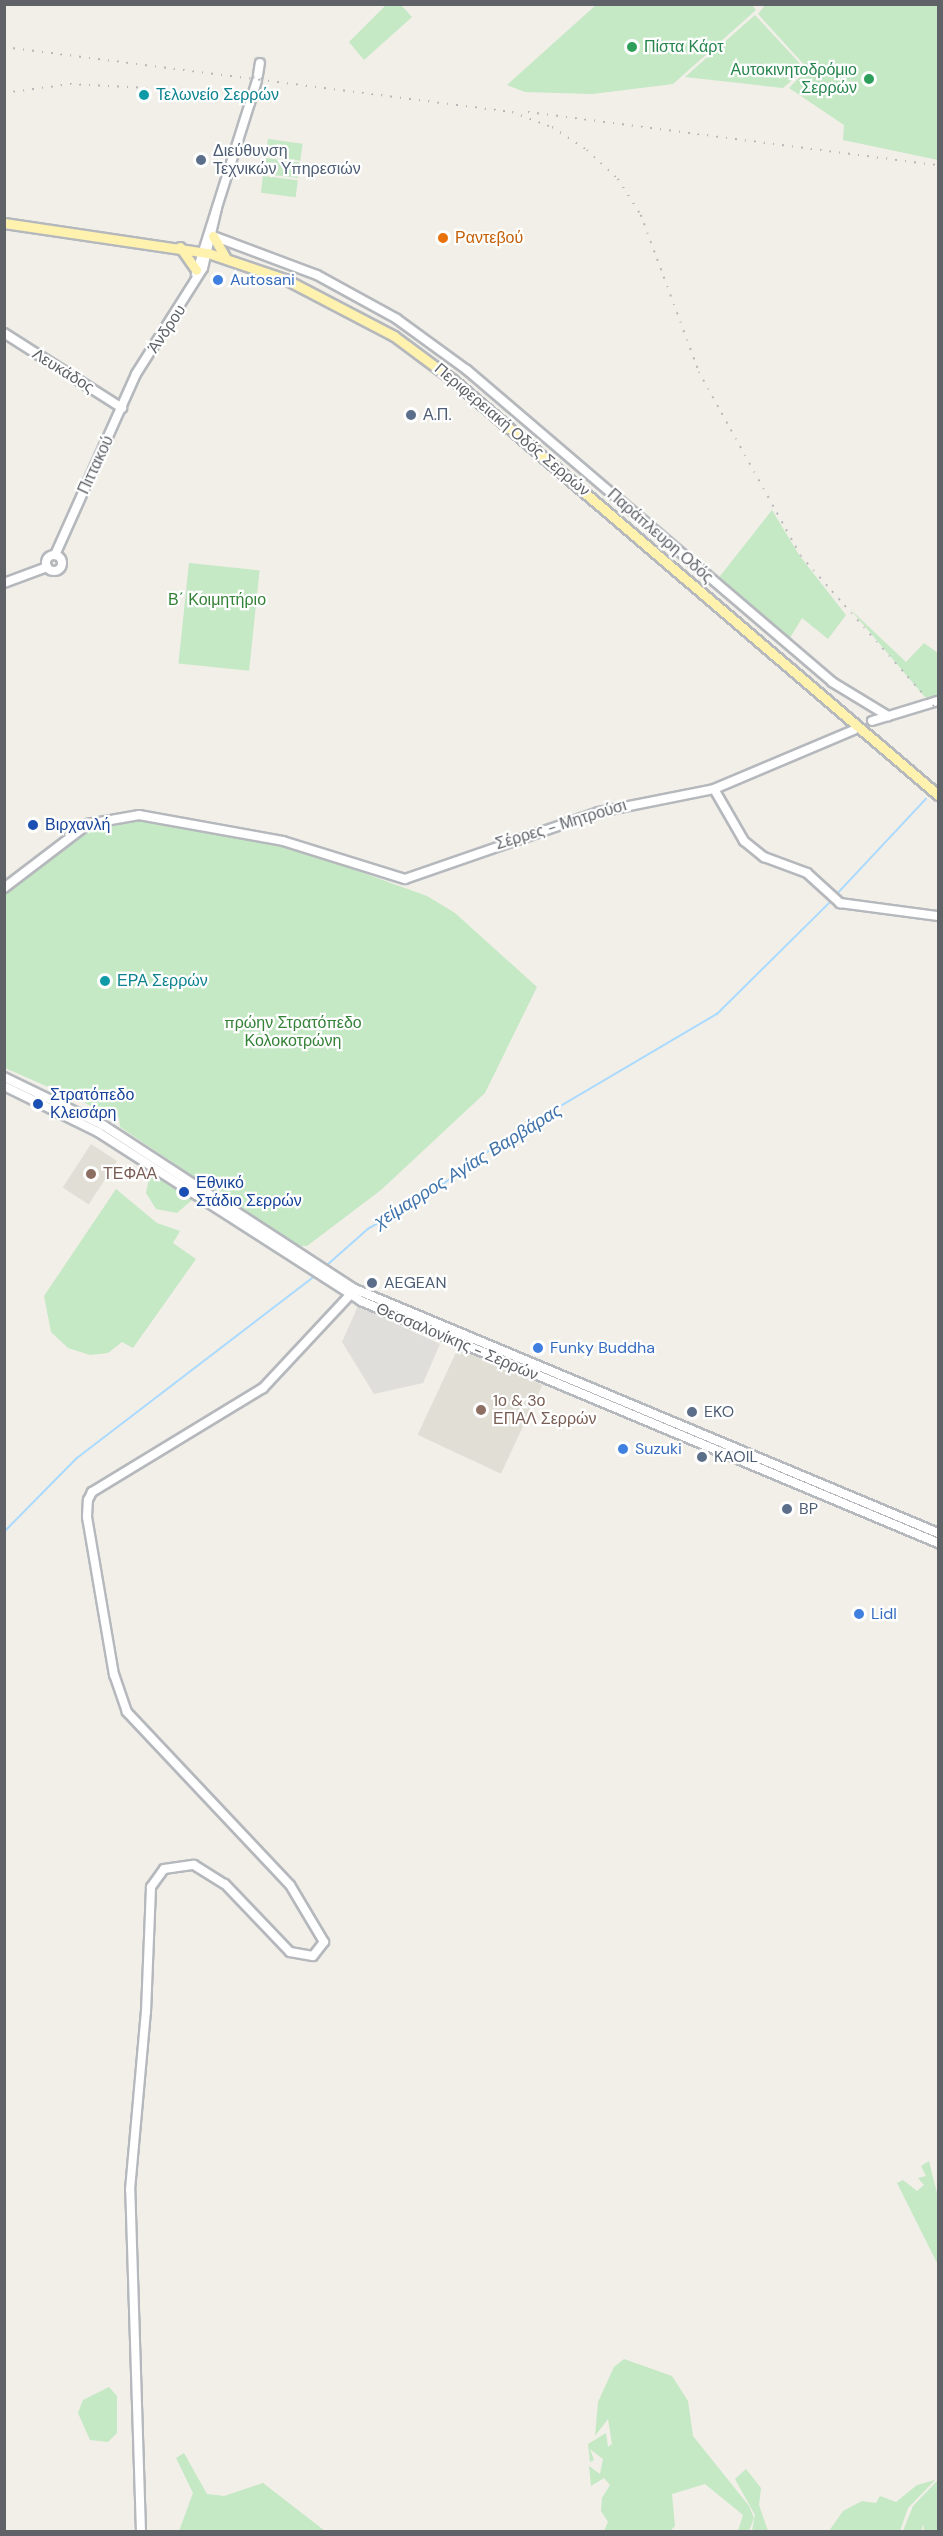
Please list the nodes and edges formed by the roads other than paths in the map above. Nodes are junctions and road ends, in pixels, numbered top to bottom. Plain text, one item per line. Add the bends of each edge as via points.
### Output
1 (260, 63) dead end
2 (218, 208) junction
3 (4, 223) edge
4 (213, 236) junction
5 (178, 245) junction
6 (204, 252) junction
7 (227, 258) junction
8 (196, 270) junction
9 (195, 282) junction
10 (4, 333) edge
11 (136, 374) joint
12 (122, 408) junction
13 (55, 555) junction
14 (47, 567) junction
15 (4, 583) edge
16 (939, 701) edge
17 (888, 716) junction
18 (872, 721) dead end
19 (854, 730) dead end
20 (714, 789) junction
21 (939, 795) edge
22 (4, 888) edge
23 (939, 916) edge
24 (6, 1079) edge
25 (338, 1284) junction
26 (350, 1295) junction
27 (939, 1533) edge
28 (939, 1543) edge
29 (141, 2532) edge

1 - 2 street
2 - 4 street
2 - 6 street
3 - 5 main road, Περιφερειακή Οδός Σερρών
4 - 6 street
4 - 7 main road
4 - 17 street, Παράπλευρη Οδός via 317,275 397,319 466,370 831,682
5 - 6 main road, Περιφερειακή Οδός Σερρών
5 - 8 main road
6 - 7 main road, Περιφερειακή Οδός Σερρών
6 - 8 street
6 - 9 street, Άνδρου
7 - 21 main road, Περιφερειακή Οδός Σερρών via 343,306 427,359
8 - 9 street
9 - 11 street, Άνδρου
10 - 12 street, Λευκάδος
11 - 12 street, Πιττακού
12 - 13 street, Πιττακού
13 - 14 street
13 - 14 street via 61,567
14 - 15 street
16 - 17 street
17 - 18 street
19 - 20 street, Σέρρες - Μητρούσι
20 - 22 street, Σέρρες - Μητρούσι via 599,812 405,879 266,837 147,815 98,820
20 - 23 street via 744,841 772,861 800,869 836,900 860,908
24 - 25 main road, Θεσσαλονίκης - Σερρών via 103,1125
25 - 26 main road, Θεσσαλονίκης - Σερρών
25 - 27 main road, Θεσσαλονίκης - Σερρών
26 - 28 main road, Θεσσαλονίκης - Σερρών
26 - 29 street via 262,1388 92,1492 88,1500 87,1517 114,1675 127,1712 290,1885 324,1942 313,1956 290,1952 225,1884 194,1865 164,1869 151,1887 146,2012 130,2190

